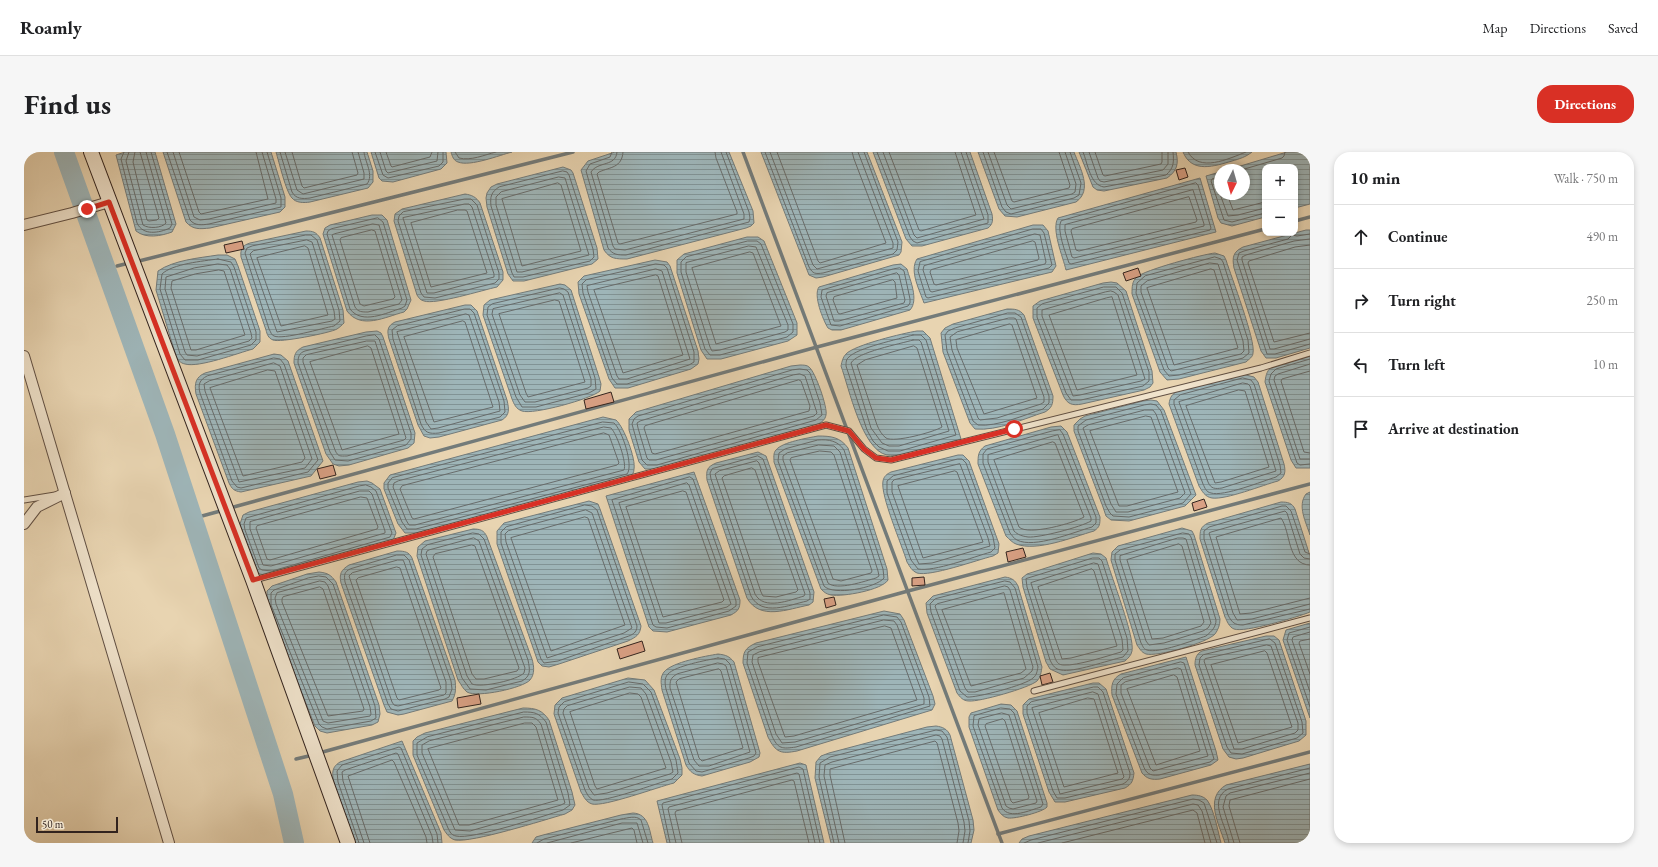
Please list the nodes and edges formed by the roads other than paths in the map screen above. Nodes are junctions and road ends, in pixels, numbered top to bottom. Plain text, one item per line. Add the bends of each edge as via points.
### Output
1 (91, 152) edge
2 (106, 203) junction
3 (24, 225) edge
4 (1310, 353) edge
5 (24, 356) edge
6 (65, 493) junction
7 (24, 500) edge
8 (24, 524) edge
9 (253, 580) junction
10 (1310, 618) edge
11 (1034, 691) dead end
12 (169, 843) edge
13 (348, 843) edge

1 - 2 street
2 - 3 street
2 - 9 street
4 - 9 lane via 1261,368 891,460 876,458 864,449 849,431 826,425
5 - 6 street
6 - 7 lane
6 - 8 street via 37,507
6 - 12 street
9 - 13 street
10 - 11 lane

